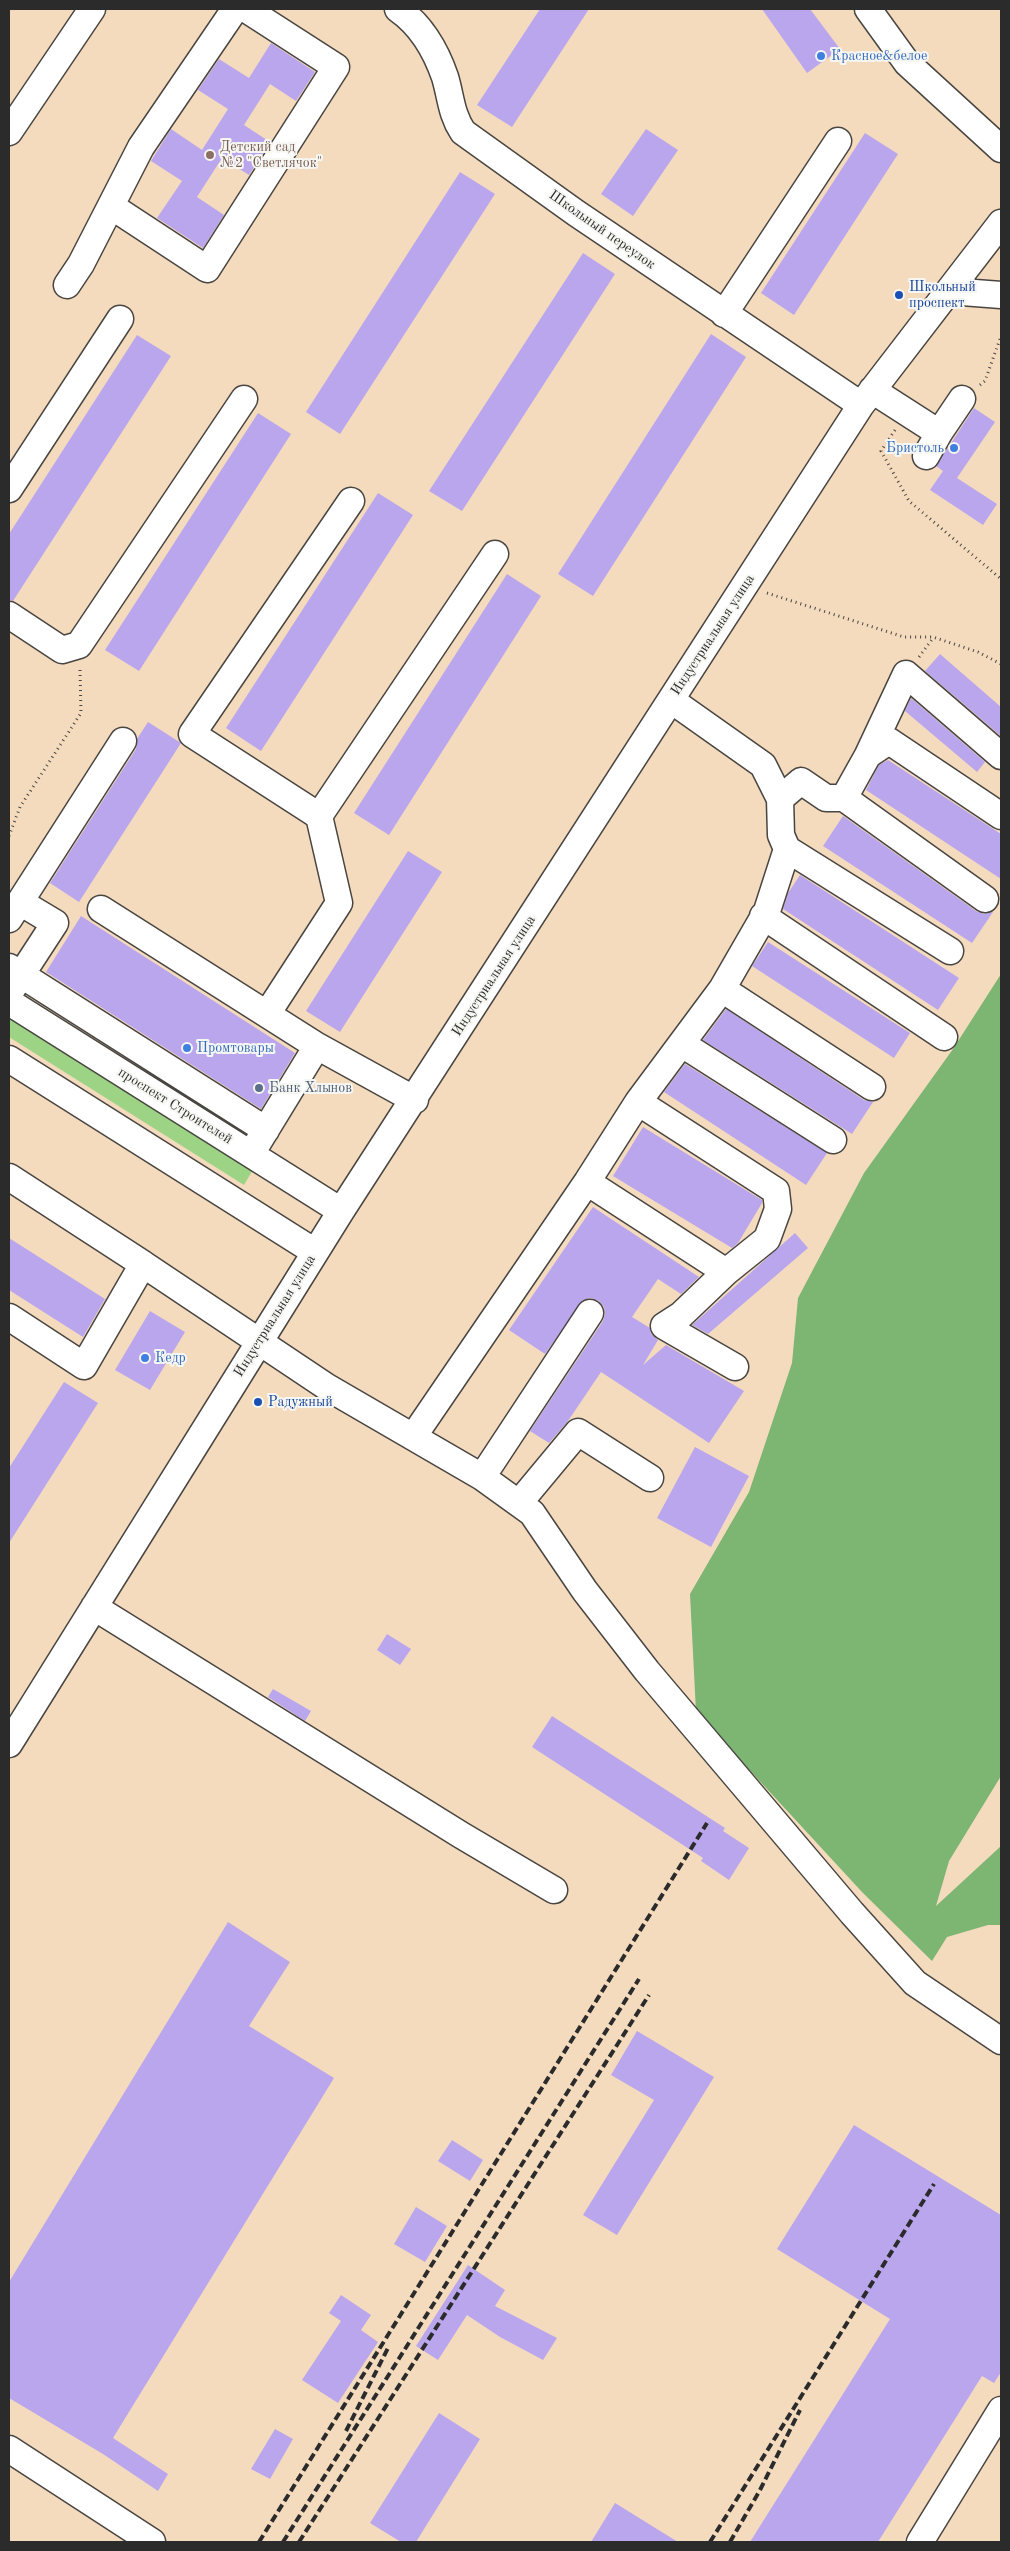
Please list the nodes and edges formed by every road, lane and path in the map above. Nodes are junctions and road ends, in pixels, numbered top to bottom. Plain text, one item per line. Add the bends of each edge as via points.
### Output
1 (92, 9) edge
2 (234, 9) edge
3 (246, 9) edge
4 (398, 9) edge
5 (868, 9) edge
6 (9, 132) edge
7 (838, 141) dead end
8 (1001, 149) edge
9 (111, 206) junction
10 (1001, 223) edge
11 (67, 285) dead end
12 (949, 290) junction
13 (1001, 295) edge
14 (724, 314) junction
15 (120, 319) dead end
16 (1001, 336) edge
17 (866, 397) junction
18 (244, 399) dead end
19 (962, 400) joint
20 (907, 412) junction
21 (939, 433) junction
22 (926, 456) dead end
23 (9, 489) edge
24 (351, 500) dead end
25 (495, 554) dead end
26 (1001, 580) edge
27 (744, 586) junction
28 (9, 616) edge
29 (79, 645) junction
30 (1001, 664) edge
31 (671, 700) junction
32 (123, 741) dead end
33 (868, 755) junction
34 (1001, 756) edge
35 (844, 798) junction
36 (780, 799) junction
37 (319, 816) junction
38 (1001, 816) edge
39 (9, 836) edge
40 (787, 849) junction
41 (985, 899) dead end
42 (102, 909) dead end
43 (14, 910) edge
44 (763, 916) junction
45 (950, 951) dead end
46 (13, 978) edge
47 (722, 989) junction
48 (9, 1002) edge
49 (267, 1014) junction
50 (944, 1037) dead end
51 (682, 1044) junction
52 (317, 1046) junction
53 (9, 1059) edge
54 (872, 1087) dead end
55 (415, 1100) junction
56 (638, 1102) junction
57 (266, 1130) junction
58 (833, 1140) dead end
59 (251, 1154) junction
60 (9, 1177) edge
61 (587, 1182) junction
62 (341, 1211) junction
63 (315, 1252) junction
64 (142, 1264) junction
65 (726, 1272) junction
66 (590, 1313) dead end
67 (9, 1317) edge
68 (259, 1342) junction
69 (735, 1367) dead end
70 (414, 1437) junction
71 (482, 1477) junction
72 (650, 1478) dead end
73 (518, 1502) junction
74 (94, 1607) junction
75 (9, 1744) edge
76 (554, 1890) dead end
77 (997, 2035) edge
78 (1001, 2410) edge
79 (9, 2449) edge
80 (152, 2542) edge
81 (920, 2542) edge

1 - 6 street
2 - 9 street via 141,147
3 - 9 street via 336,67 207,269
4 - 14 street, Школьный переулок via 423,34 434,51 446,78 452,112 463,132 576,214
5 - 8 street via 906,63
7 - 14 street
9 - 11 street
10 - 12 street, Индустриальная улица
12 - 13 street
12 - 17 street, Индустриальная улица
14 - 17 street, Школьный переулок
15 - 23 street
16 - 19 path via 986,381
17 - 20 street, Школьный переулок
17 - 27 street, Индустриальная улица
18 - 29 street
19 - 21 street
20 - 21 street, Школьный переулок
20 - 26 path via 880,450 908,501
21 - 22 street
24 - 37 street via 192,734
25 - 37 street
27 - 30 path via 904,637 933,637 978,652
27 - 31 street, Индустриальная улица
28 - 29 street via 62,650
29 - 39 path via 81,713 20,807
31 - 36 street via 763,765
31 - 55 street, Индустриальная улица
32 - 43 street
33 - 34 street via 906,674
33 - 35 street
33 - 38 street via 889,741
35 - 36 street via 826,798 801,781
35 - 41 street
36 - 40 street via 781,835
37 - 49 street via 339,903
40 - 44 street
40 - 45 street
42 - 49 street
43 - 46 street via 54,923
44 - 47 street
44 - 50 street
46 - 57 street
47 - 51 street
47 - 54 street
48 - 59 street, проспект Строителей
49 - 52 street
51 - 56 street
51 - 58 street
52 - 55 street
52 - 57 street
53 - 63 street
55 - 62 street, Индустриальная улица
56 - 61 street
56 - 65 street via 776,1191 778,1209 767,1239
57 - 59 street
59 - 62 street, проспект Строителей
60 - 64 street
61 - 65 street
61 - 70 street
62 - 63 street, Индустриальная улица
63 - 68 street, Индустриальная улица
64 - 67 street via 84,1366
64 - 68 street
65 - 69 street via 681,1316 664,1326
66 - 71 street
68 - 70 street via 326,1387
68 - 74 street, Индустриальная улица
70 - 71 street
71 - 73 street
72 - 73 street via 578,1432
73 - 77 street via 532,1513 585,1591 647,1671 852,1913 915,1983
74 - 75 street, Индустриальная улица
74 - 76 street
78 - 81 street
79 - 80 street

